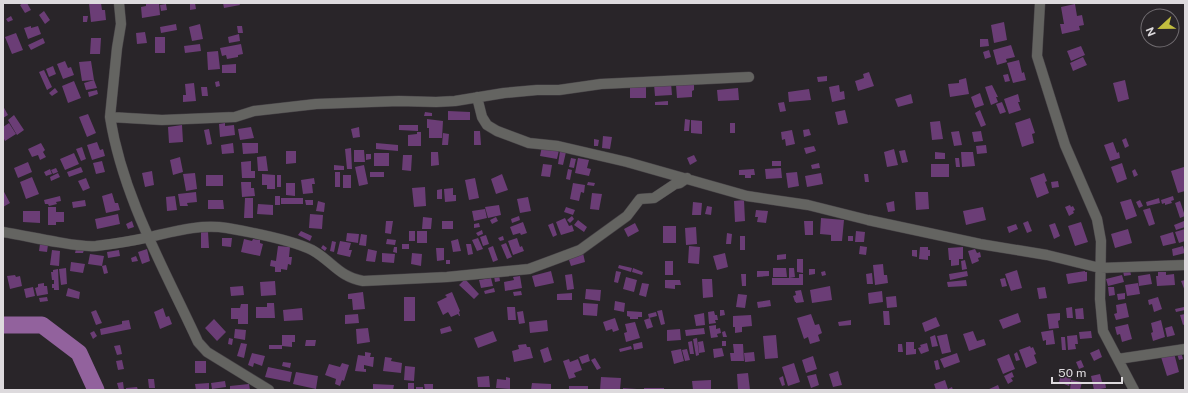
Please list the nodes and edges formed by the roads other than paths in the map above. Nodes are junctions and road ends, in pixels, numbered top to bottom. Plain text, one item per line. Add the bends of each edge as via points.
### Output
1 (119, 3) edge
2 (1040, 3) edge
3 (749, 77) dead end
4 (477, 97) junction
5 (110, 117) junction
6 (687, 178) junction
7 (3, 232) edge
8 (148, 237) junction
9 (1185, 265) edge
10 (1100, 268) junction
11 (1185, 348) edge
12 (1118, 359) junction
13 (268, 390) edge
14 (1134, 390) edge

1 - 5 street via 121,24
2 - 10 street via 1037,56 1065,145 1097,219 1101,241
3 - 4 street via 601,84
4 - 5 street via 436,102 316,104 254,111 235,117 162,120
4 - 6 street via 485,124 497,131 529,143 558,146
5 - 8 street via 123,174
6 - 8 street via 654,198 640,199 627,216 580,250 529,269 504,272 363,281 345,276 311,250 258,234 227,228 198,227
6 - 10 street via 747,196 808,205 875,222
7 - 8 street via 83,246
8 - 13 street via 198,342 207,352
9 - 10 street
10 - 12 street via 1104,330
11 - 12 street
12 - 14 street

